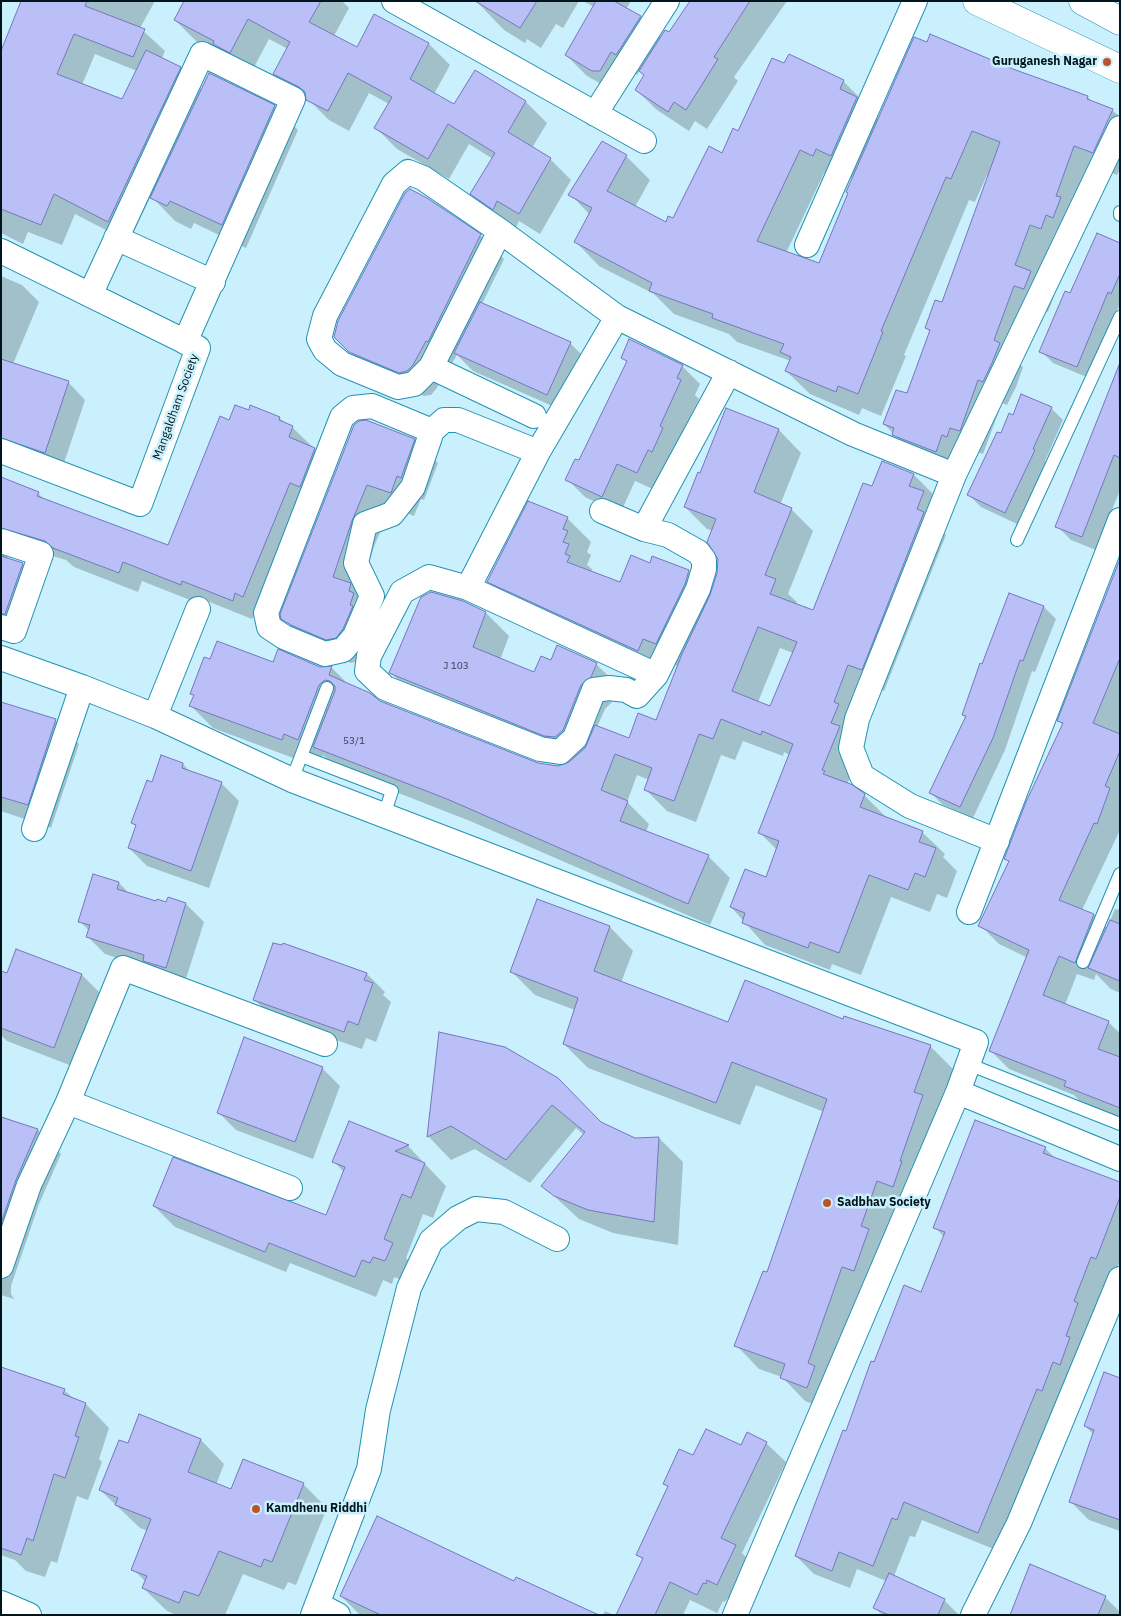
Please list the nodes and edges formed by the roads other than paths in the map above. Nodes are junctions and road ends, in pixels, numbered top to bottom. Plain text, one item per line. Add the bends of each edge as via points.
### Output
1 (394, 1) edge
2 (667, 1) edge
3 (915, 1) edge
4 (984, 3) edge
5 (1089, 3) edge
6 (1120, 21) edge
7 (1120, 69) edge
8 (595, 114) junction
9 (1120, 128) edge
10 (644, 141) dead end
11 (500, 231) junction
12 (116, 238) junction
13 (807, 245) dead end
14 (1, 251) edge
15 (213, 282) junction
16 (90, 295) junction
17 (1120, 316) edge
18 (617, 317) junction
19 (185, 342) junction
20 (430, 366) junction
21 (729, 372) junction
22 (534, 416) dead end
23 (432, 431) junction
24 (1, 451) edge
25 (538, 452) junction
26 (954, 475) junction
27 (602, 511) dead end
28 (644, 529) junction
29 (1118, 529) edge
30 (1017, 540) dead end
31 (1, 541) edge
32 (468, 588) junction
33 (198, 609) dead end
34 (1, 627) edge
35 (1, 658) edge
36 (656, 675) junction
37 (82, 686) junction
38 (327, 688) dead end
39 (154, 716) junction
40 (302, 756) junction
41 (292, 780) junction
42 (384, 815) junction
43 (34, 829) dead end
44 (997, 841) junction
45 (1120, 874) edge
46 (969, 912) dead end
47 (1083, 962) dead end
48 (324, 1044) dead end
49 (968, 1064) junction
50 (958, 1092) junction
51 (68, 1102) junction
52 (1120, 1124) edge
53 (1120, 1160) edge
54 (290, 1188) dead end
55 (557, 1239) dead end
56 (1, 1266) edge
57 (1120, 1279) edge
58 (1, 1603) edge
59 (323, 1611) edge
60 (30, 1615) edge
61 (735, 1615) edge
62 (973, 1615) edge

1 - 8 street
2 - 8 street
3 - 13 street
4 - 7 main road
5 - 6 main road
8 - 10 street
9 - 26 street
11 - 18 street
11 - 20 street
11 - 20 street via 423,178 408,172 394,184 325,316 318,339 325,350 342,364 398,387 414,384
12 - 15 street
12 - 15 street via 202,54 294,99
12 - 16 street
14 - 16 street, Mangaldham Society
15 - 19 street
16 - 19 street, Mangaldham Society
17 - 30 lane
18 - 21 street
18 - 25 street
19 - 24 street, Mangaldham Society via 198,348 140,504
20 - 22 street
21 - 26 street via 853,434
21 - 28 street
23 - 23 street via 372,406 353,408 342,417 266,613 269,626 284,637 324,654 343,650 355,636 372,596 356,563 365,524 392,514 412,487
23 - 25 street via 444,420 458,420
25 - 32 street
26 - 44 street via 856,719 851,748 862,776 910,806
27 - 28 street
28 - 36 street via 668,535 698,552 704,560 698,589
29 - 44 street
31 - 34 street via 41,554 14,631
32 - 36 street
32 - 36 street via 429,577 402,592 369,656 367,672 385,688 540,749 560,752 574,738 594,690 626,690 638,696
33 - 39 street
35 - 37 street
37 - 39 street
37 - 43 street
38 - 40 lane
39 - 41 street
40 - 41 lane
40 - 42 lane via 392,791
41 - 42 street
42 - 49 street via 976,1042
44 - 46 street
45 - 47 lane
48 - 51 street via 123,968
49 - 50 street
49 - 52 lane
50 - 53 street
50 - 61 street
51 - 54 street
51 - 56 street via 28,1185
55 - 59 street via 504,1212 476,1209 458,1218 430,1241 408,1288 378,1410 370,1469
57 - 62 street via 1019,1523
58 - 60 street

